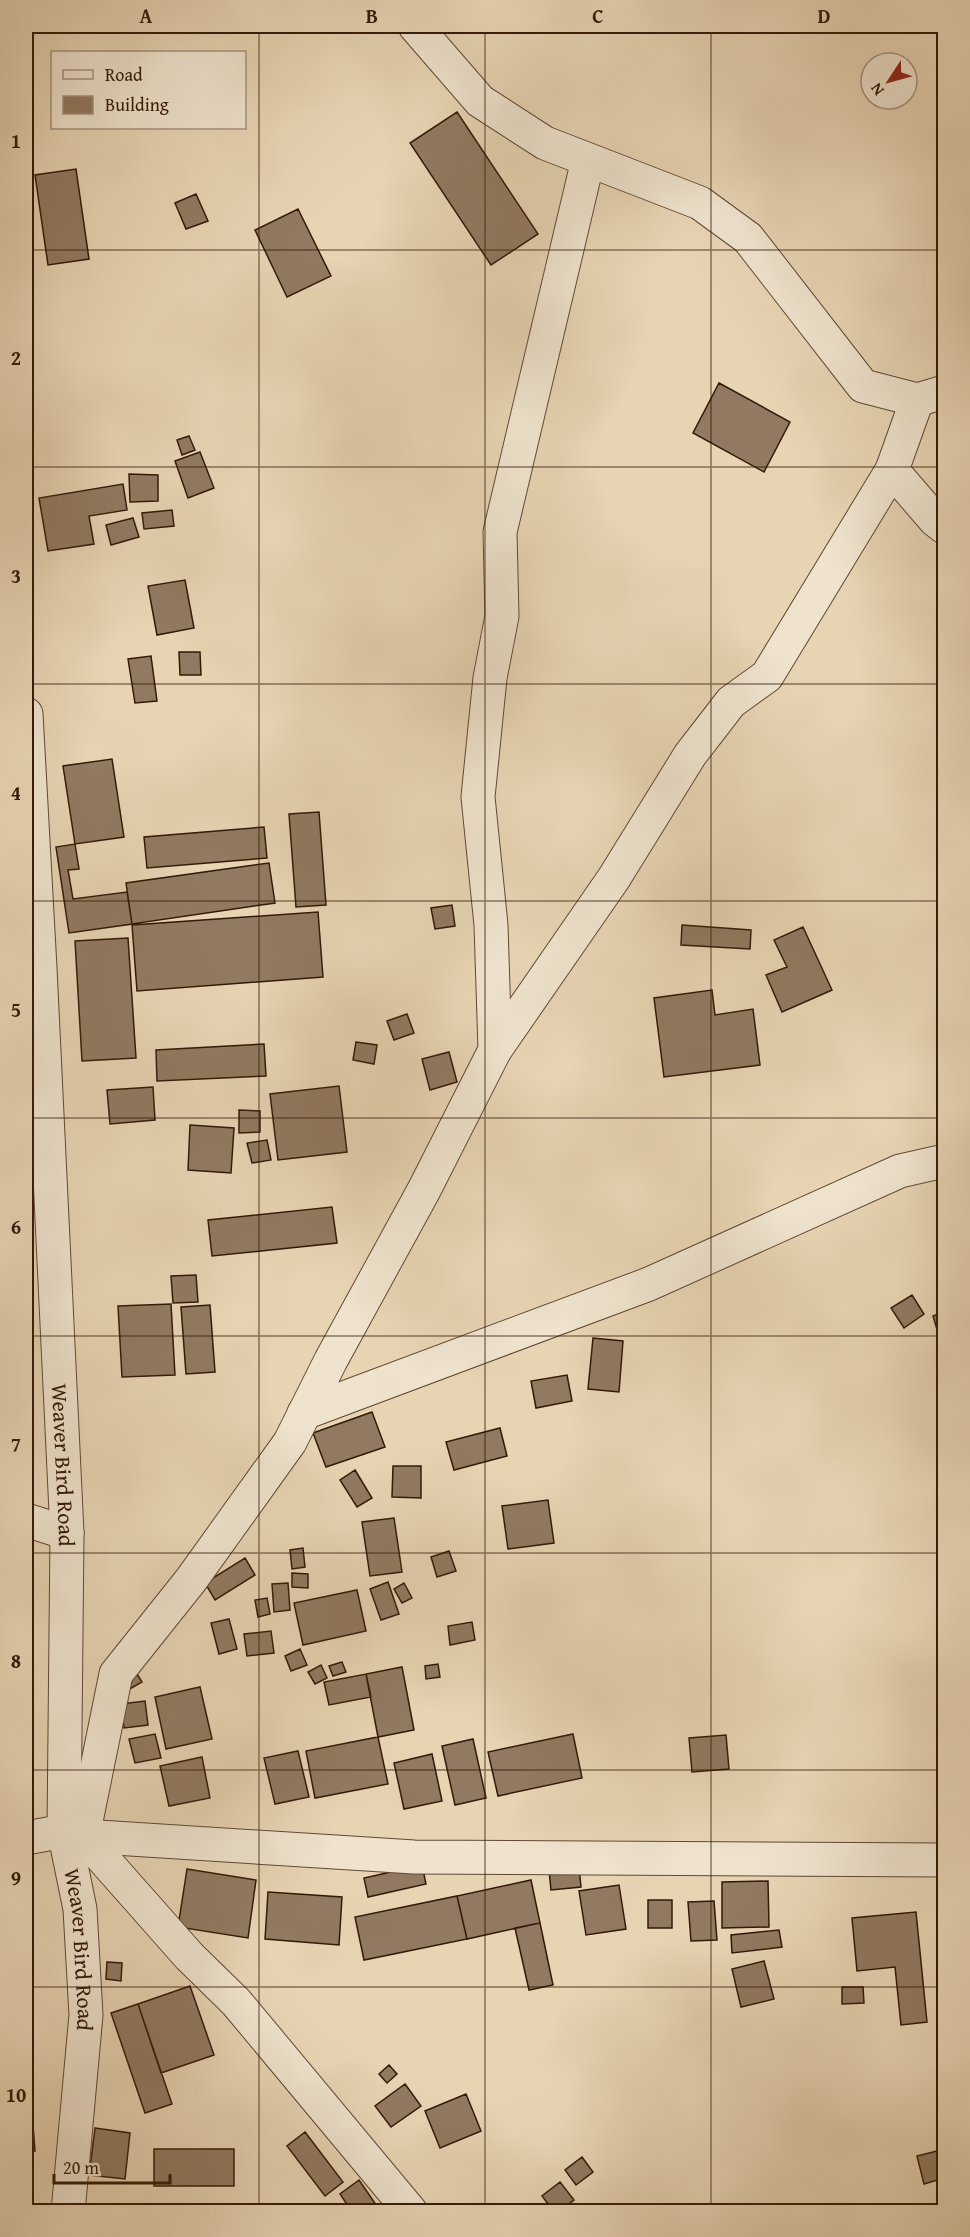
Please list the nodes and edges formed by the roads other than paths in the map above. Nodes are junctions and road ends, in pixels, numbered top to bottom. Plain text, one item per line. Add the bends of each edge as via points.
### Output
1 (415, 26) edge
2 (588, 160) junction
3 (931, 396) edge
4 (892, 470) junction
5 (945, 527) edge
6 (26, 714) edge
7 (495, 1050) junction
8 (945, 1161) edge
9 (304, 1413) junction
10 (26, 1520) edge
11 (67, 1533) junction
12 (73, 1833) junction
13 (26, 1838) edge
14 (945, 1860) edge
15 (68, 2211) edge
16 (411, 2211) edge

1 - 2 street via 480,101 545,143
2 - 3 street via 700,203 748,238 863,386
2 - 7 street via 500,532 502,616 490,678 478,797 491,926
3 - 4 street
4 - 5 street
4 - 7 street via 767,676 731,702 690,755 614,878
6 - 11 street, Weaver Bird Road
7 - 9 street
8 - 9 street via 900,1171 649,1284
9 - 12 street via 290,1442 191,1580 116,1674
10 - 11 street
11 - 12 street, Weaver Bird Road
12 - 13 street
12 - 14 street via 414,1857
12 - 15 street, Weaver Bird Road via 86,2015
12 - 16 street via 236,2002

